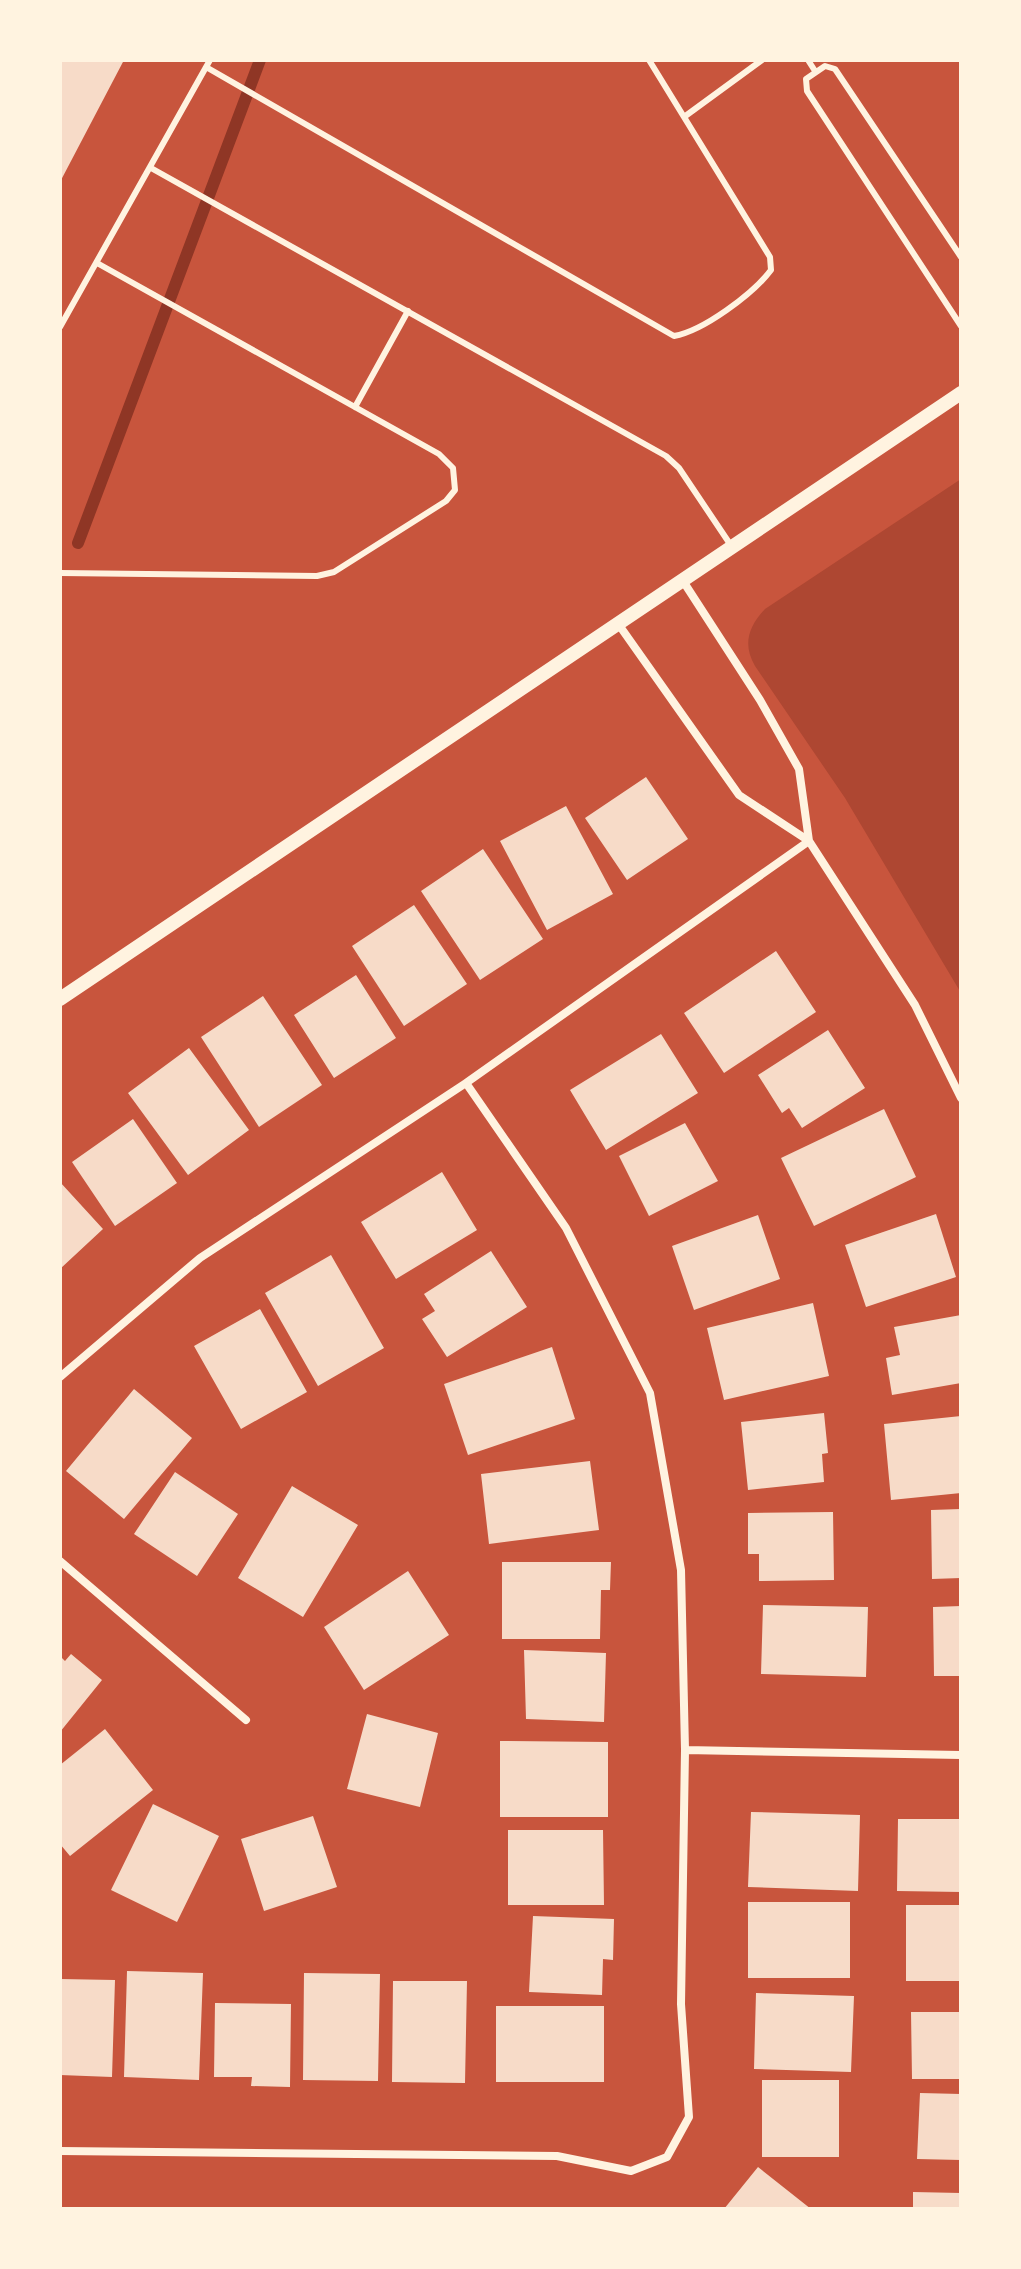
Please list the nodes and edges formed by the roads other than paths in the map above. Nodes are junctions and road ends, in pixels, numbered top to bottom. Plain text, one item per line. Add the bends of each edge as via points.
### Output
1 (649, 60) edge
2 (762, 60) edge
3 (808, 60) edge
4 (208, 63) edge
5 (815, 71) junction
6 (684, 117) junction
7 (151, 168) junction
8 (961, 257) edge
9 (97, 263) junction
10 (408, 311) junction
11 (961, 326) edge
12 (60, 327) edge
13 (961, 393) edge
14 (355, 407) junction
15 (732, 547) junction
16 (60, 573) edge
17 (683, 581) junction
18 (619, 625) junction
19 (809, 841) junction
20 (60, 999) edge
21 (466, 1083) junction
22 (961, 1098) edge
23 (60, 1377) edge
24 (60, 1561) edge
25 (246, 1720) dead end
26 (685, 1750) junction
27 (961, 1755) edge
28 (60, 2151) edge

1 - 6 lane
2 - 6 lane
3 - 5 lane
4 - 6 lane via 674,336 691,333 771,270 770,257
4 - 7 lane
5 - 8 lane via 835,69
5 - 11 lane via 806,79 807,91
7 - 9 lane
7 - 10 lane
9 - 12 lane
9 - 14 lane
10 - 14 lane
10 - 15 lane via 666,456
13 - 15 street
14 - 16 lane via 439,454 453,468 455,490 446,501 334,572 294,577
15 - 17 street
17 - 18 street
17 - 19 street via 799,769
18 - 19 street via 739,795
18 - 20 street
19 - 21 street
19 - 22 street via 915,1005
21 - 23 street via 200,1258
21 - 26 street via 566,1228 650,1393 681,1570
24 - 25 street
26 - 27 street
26 - 28 street via 681,2004 689,2117 667,2157 631,2171 557,2156

